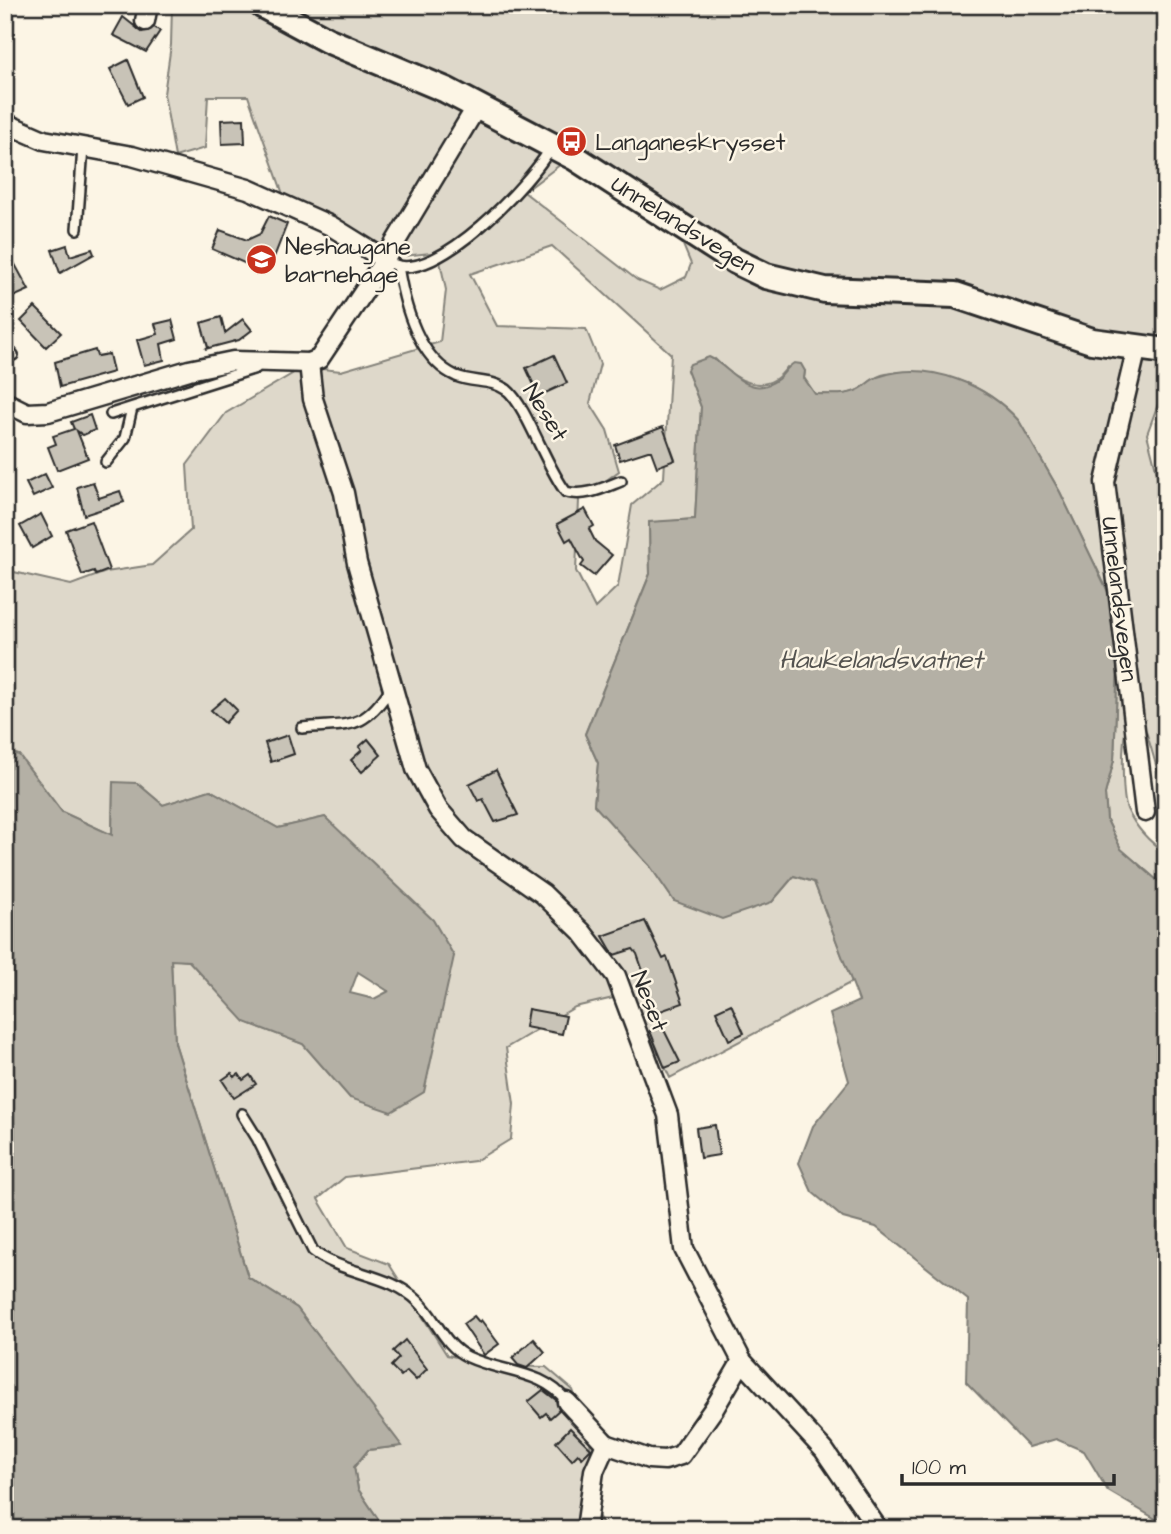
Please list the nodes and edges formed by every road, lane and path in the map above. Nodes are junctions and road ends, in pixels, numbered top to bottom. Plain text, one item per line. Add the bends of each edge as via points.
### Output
1 (262, 5) edge
2 (477, 106) junction
3 (8, 128) edge
4 (552, 146) junction
5 (83, 148) junction
6 (77, 229) dead end
7 (391, 263) junction
8 (5, 346) edge
9 (1137, 346) junction
10 (1166, 351) edge
11 (13, 355) dead end
12 (278, 362) junction
13 (309, 363) junction
14 (5, 402) edge
15 (132, 408) junction
16 (111, 414) dead end
17 (106, 462) dead end
18 (621, 481) dead end
19 (393, 683) junction
20 (302, 728) dead end
21 (1145, 812) dead end
22 (242, 1114) dead end
23 (742, 1361) junction
24 (568, 1402) joint
25 (606, 1444) junction
26 (586, 1529) edge
27 (877, 1529) edge

1 - 2 main road, Unnelandsvegen via 327,40
2 - 4 main road, Unnelandsvegen
2 - 7 street
3 - 5 street
4 - 7 lane via 542,165 510,201 452,248 427,262
4 - 9 main road, Unnelandsvegen via 766,276 825,290 955,295 1092,341
5 - 6 lane
5 - 7 street via 132,156 248,189 331,226
7 - 13 street via 319,359
7 - 18 lane, Neset via 427,350 441,368 509,391 566,492 592,492
8 - 11 lane
9 - 10 main road, Unnelandsvegen
9 - 21 street, Unnelandsvegen via 1105,482
12 - 13 street
12 - 14 street via 233,361 189,370 48,412 27,413
12 - 15 lane
13 - 19 street, Neset via 313,398 344,493 357,563
15 - 16 lane
15 - 17 lane via 125,438
19 - 20 lane via 361,722
19 - 23 street, Neset via 416,769 438,809 464,839 543,894 582,932 616,976 668,1115 684,1249
22 - 24 lane via 313,1251 325,1260 394,1284 419,1302 442,1334 466,1356 546,1381
23 - 25 street via 681,1455 649,1459
23 - 27 street, Neset via 824,1450
24 - 25 street
25 - 26 street via 594,1471

